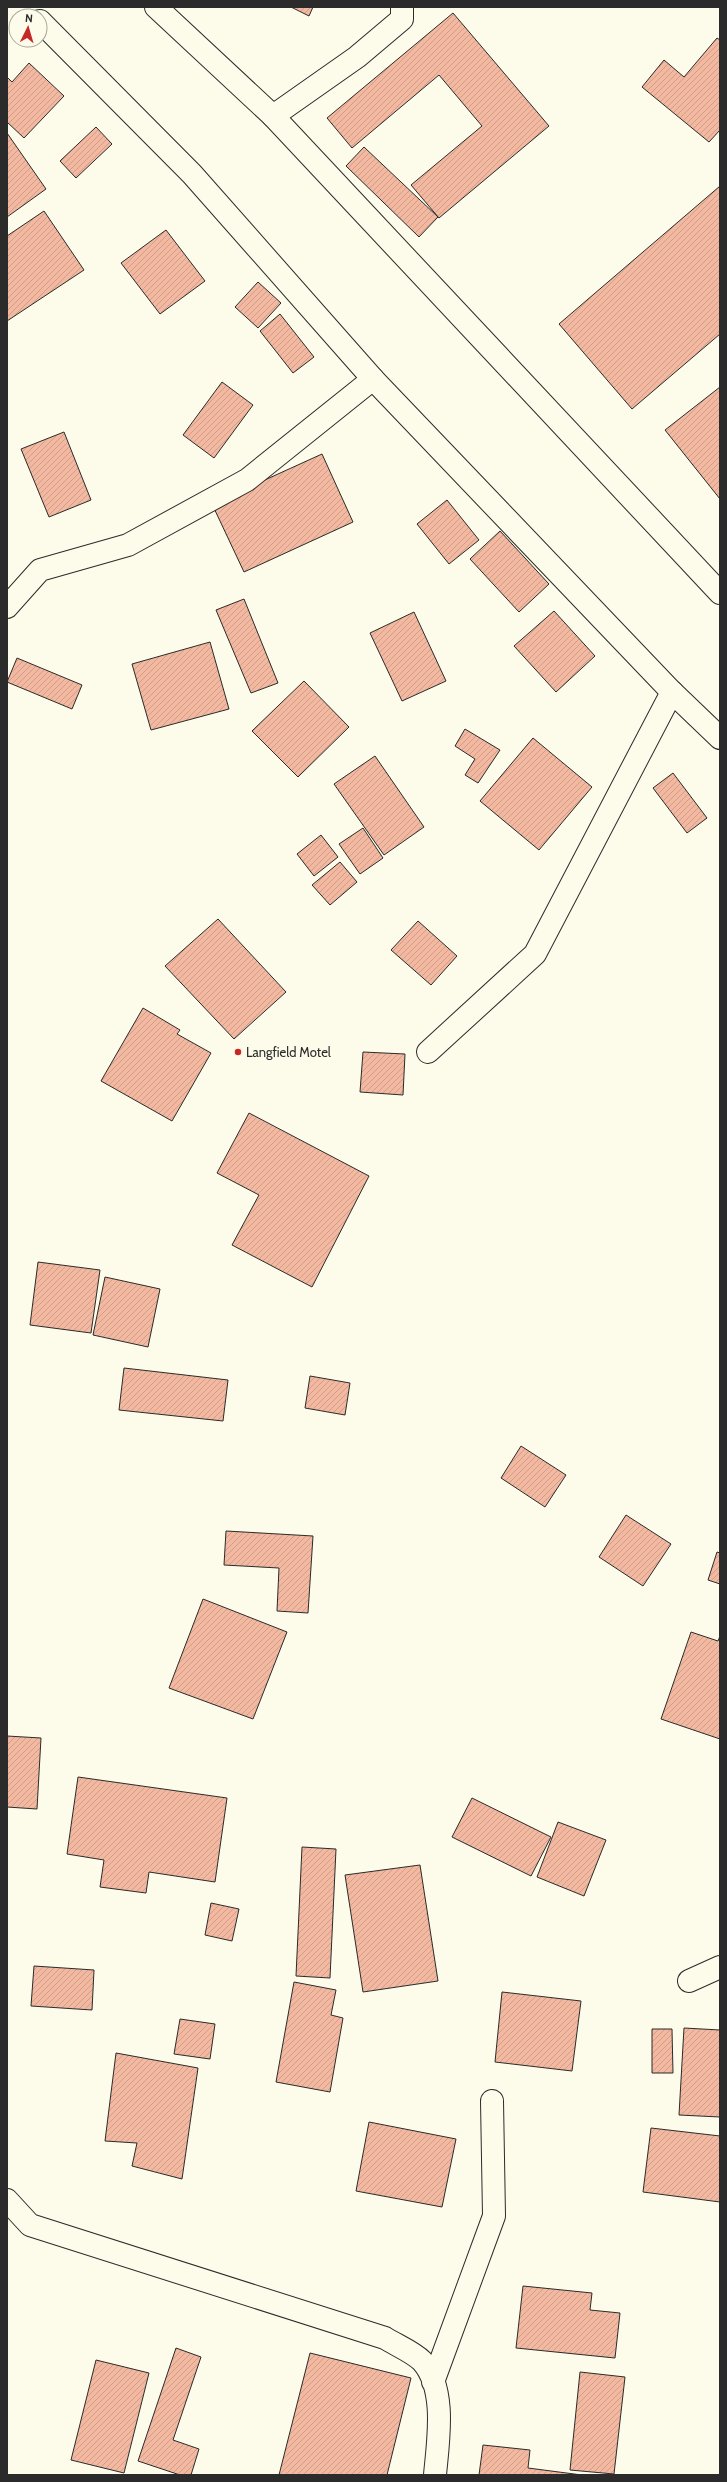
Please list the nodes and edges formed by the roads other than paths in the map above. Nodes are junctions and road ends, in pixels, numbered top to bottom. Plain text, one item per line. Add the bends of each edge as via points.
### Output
1 (156, 7) edge
2 (420, 7) edge
3 (402, 13) edge
4 (48, 29) edge
5 (273, 116) junction
6 (373, 379) junction
7 (720, 593) edge
8 (7, 607) edge
9 (672, 692) junction
10 (720, 738) edge
11 (428, 1052) dead end
12 (720, 1967) edge
13 (689, 1981) dead end
14 (492, 2101) dead end
15 (7, 2200) edge
16 (433, 2382) junction
17 (435, 2475) edge

1 - 5 street
2 - 3 street
3 - 5 street via 357,57
4 - 6 street via 192,174
5 - 7 street
6 - 8 street via 247,480 128,545 40,570
6 - 9 street
9 - 10 street
9 - 11 street via 535,954
12 - 13 street
14 - 16 street via 494,2216
15 - 16 street via 30,2225 385,2338 422,2362
16 - 17 street via 440,2414

